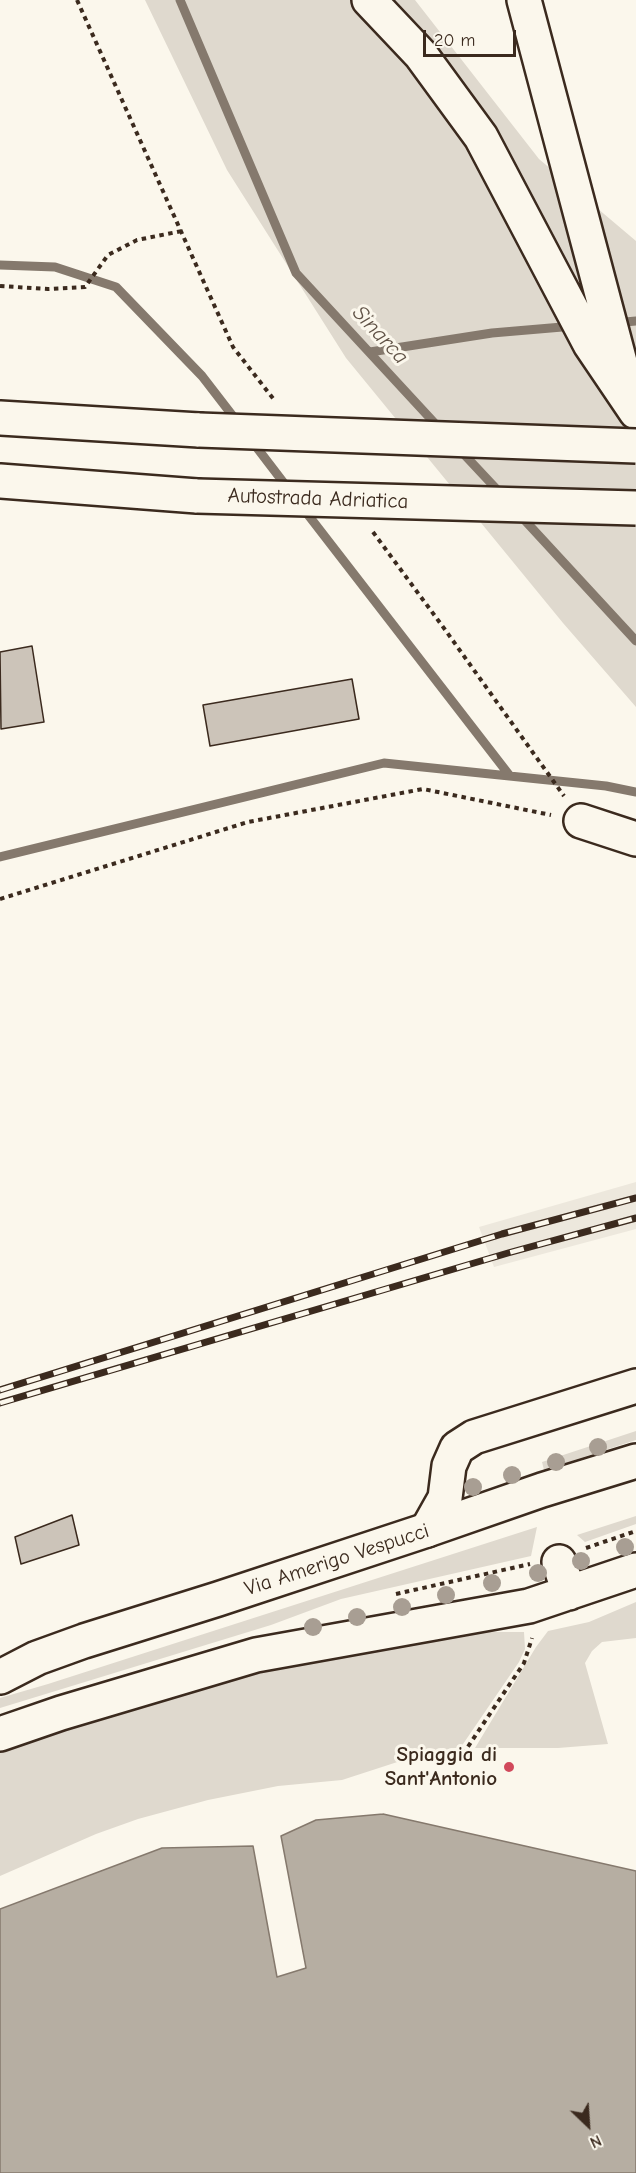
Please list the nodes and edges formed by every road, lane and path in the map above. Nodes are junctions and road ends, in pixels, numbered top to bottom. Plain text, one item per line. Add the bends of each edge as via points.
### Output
1 (369, 0) edge
2 (524, 0) edge
3 (182, 231) dead end
4 (0, 286) edge
5 (634, 409) edge
6 (0, 418) edge
7 (636, 446) edge
8 (0, 481) edge
9 (636, 508) edge
10 (581, 821) joint
11 (636, 839) edge
12 (0, 899) edge
13 (636, 1386) edge
14 (636, 1461) edge
15 (427, 1530) junction
16 (559, 1562) dead end
17 (636, 1570) edge
18 (569, 1593) junction
19 (531, 1619) junction
20 (37, 1658) junction
21 (0, 1659) edge
22 (0, 1677) edge
23 (0, 1734) edge
24 (463, 1754) dead end

1 - 5 main road via 421,55 482,137 590,344
2 - 5 main road
3 - 4 path via 137,240 108,255 85,287
6 - 7 main road, bridge via 199,430
8 - 9 main road, Autostrada Adriatica, bridge via 197,496
10 - 11 main road
10 - 12 path via 423,789 248,822
13 - 15 main road via 474,1437 458,1448 449,1466 445,1498
14 - 15 main road, Via Amerigo Vespucci
15 - 20 main road, Via Amerigo Vespucci
16 - 18 main road
17 - 18 main road
18 - 19 main road
19 - 23 main road via 256,1655
19 - 24 path via 524,1663
20 - 21 main road, Via Amerigo Vespucci
20 - 22 main road, Via Amerigo Vespucci

